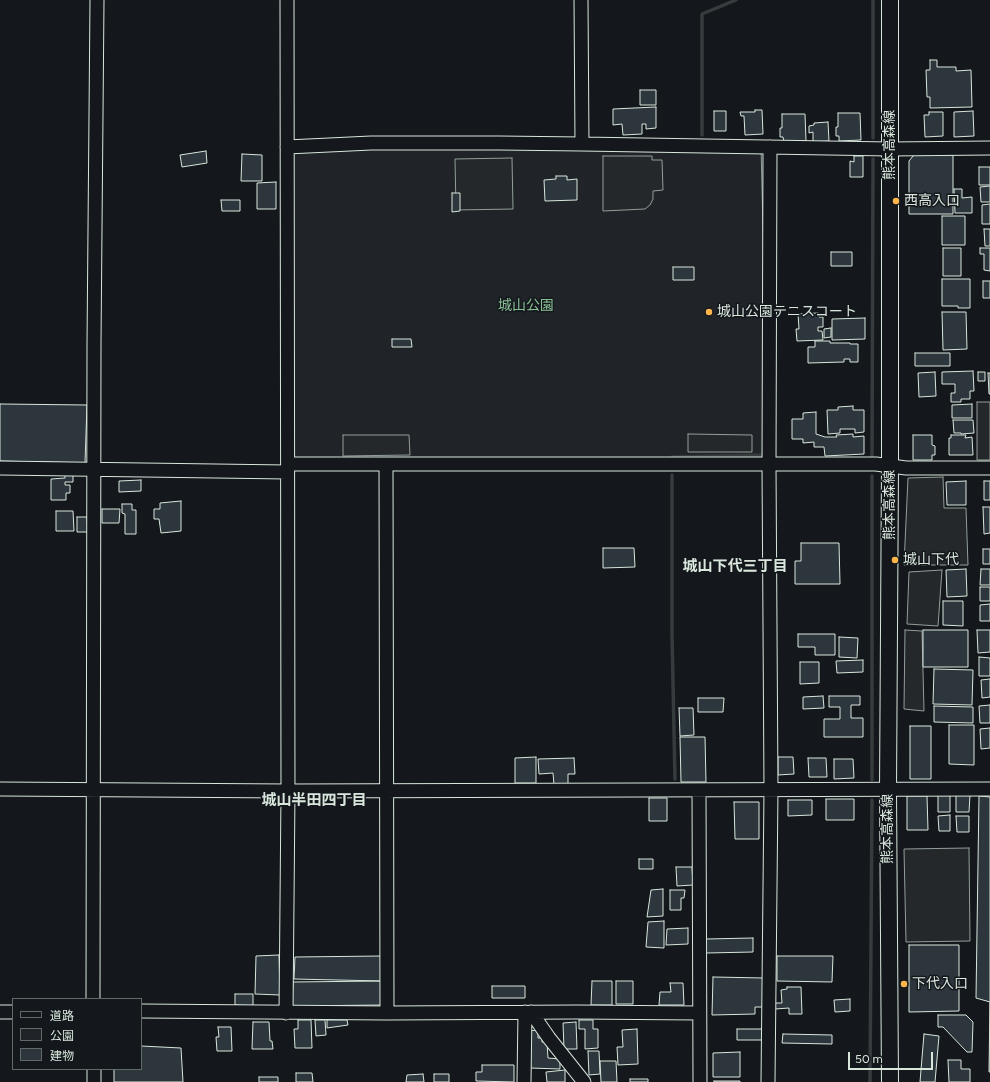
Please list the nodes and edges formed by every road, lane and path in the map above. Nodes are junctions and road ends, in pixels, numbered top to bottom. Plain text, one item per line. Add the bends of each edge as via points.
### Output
1 (97, 0) edge
2 (287, 0) edge
3 (581, 0) edge
4 (890, 0) edge
5 (582, 144) junction
6 (287, 147) junction
7 (770, 147) junction
8 (990, 148) edge
9 (890, 149) junction
10 (386, 464) junction
11 (769, 465) junction
12 (890, 466) junction
13 (0, 468) edge
14 (288, 468) junction
15 (990, 468) edge
16 (94, 469) junction
17 (0, 789) edge
18 (93, 789) junction
19 (990, 789) edge
20 (386, 790) junction
21 (699, 790) junction
22 (771, 790) junction
23 (888, 790) junction
24 (288, 791) junction
25 (93, 998) edge
26 (142, 1011) edge
27 (0, 1012) edge
28 (12, 1012) edge
29 (528, 1012) junction
30 (286, 1013) junction
31 (387, 1013) junction
32 (699, 1013) junction
33 (94, 1070) edge
34 (94, 1082) edge
35 (524, 1082) edge
36 (584, 1082) edge
37 (700, 1082) edge
38 (768, 1082) edge
39 (890, 1082) edge

1 - 16 street
2 - 6 street
3 - 5 street
4 - 9 main road, 熊本高森線
5 - 6 street via 371,143
5 - 7 street
6 - 14 street
7 - 9 street
7 - 11 street
8 - 9 street
9 - 12 main road, 熊本高森線
10 - 11 street
10 - 14 street
10 - 20 street
11 - 12 street
11 - 22 street
12 - 15 street
12 - 23 main road, 熊本高森線
13 - 16 street
14 - 16 street
14 - 24 street
16 - 18 street
17 - 18 street
18 - 24 street
18 - 25 street
19 - 23 street
20 - 21 street
20 - 24 street
20 - 31 street
21 - 22 street
21 - 32 street
22 - 23 street
22 - 38 street
23 - 39 main road, 熊本高森線
24 - 30 street
26 - 30 street
27 - 28 street
29 - 31 street
29 - 32 street
29 - 35 street
29 - 36 street
30 - 31 street
32 - 37 street
33 - 34 street

